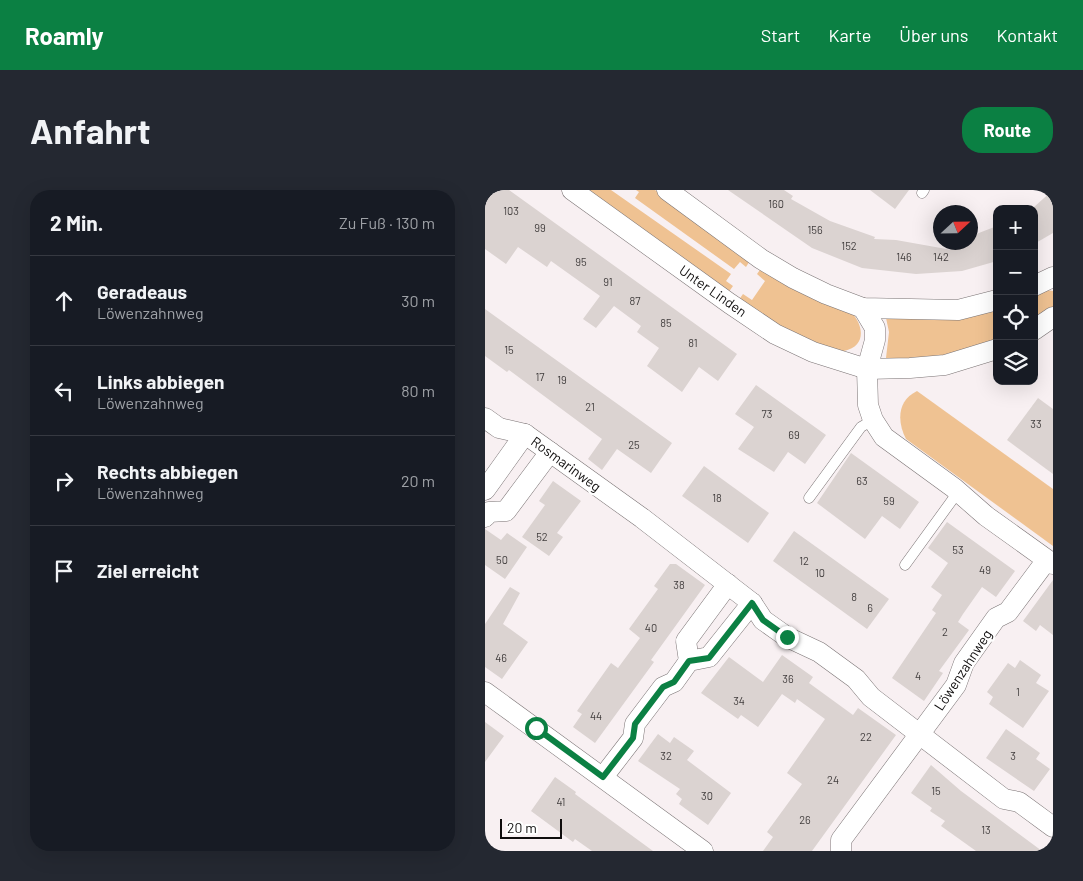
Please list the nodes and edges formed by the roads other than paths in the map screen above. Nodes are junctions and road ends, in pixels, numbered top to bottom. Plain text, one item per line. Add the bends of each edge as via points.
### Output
1 (573, 190) edge
2 (667, 190) edge
3 (1053, 277) edge
4 (1038, 284) edge
5 (993, 301) edge
6 (863, 308) junction
7 (1053, 317) edge
8 (1038, 327) edge
9 (993, 350) edge
10 (867, 369) junction
11 (485, 418) edge
12 (873, 420) junction
13 (525, 434) junction
14 (550, 452) junction
15 (485, 490) edge
16 (958, 492) junction
17 (809, 498) dead end
18 (486, 509) edge
19 (1050, 562) edge
20 (905, 565) dead end
21 (728, 584) junction
22 (752, 603) junction
23 (689, 661) junction
24 (485, 692) edge
25 (919, 735) junction
26 (603, 777) junction
27 (1053, 827) edge
28 (703, 851) edge
29 (841, 851) edge

1 - 10 street, Unter Linden via 775,334 813,352
2 - 6 street via 761,259 826,294
3 - 4 street
5 - 6 street via 958,310
6 - 10 street via 875,328
7 - 8 street
9 - 10 street, Unter Linden via 945,365
10 - 12 street via 868,405
11 - 13 street, Rosmarinweg via 499,428
12 - 16 street via 884,437
12 - 17 lane via 861,427
13 - 14 street, Rosmarinweg
13 - 15 street
14 - 18 street via 506,511
14 - 21 street, Rosmarinweg
16 - 19 street
16 - 20 lane
19 - 25 street, Löwenzahnweg via 1008,612 996,618 965,663 956,685
21 - 22 street
21 - 23 street via 686,641
22 - 23 street via 709,658
22 - 25 street via 763,620 787,637 819,652 856,679 871,697
23 - 26 street via 674,682 663,687 640,717 635,724 633,738
24 - 26 street
25 - 27 street via 1004,798 1019,802
25 - 29 street, Löwenzahnweg via 841,840
26 - 28 street

